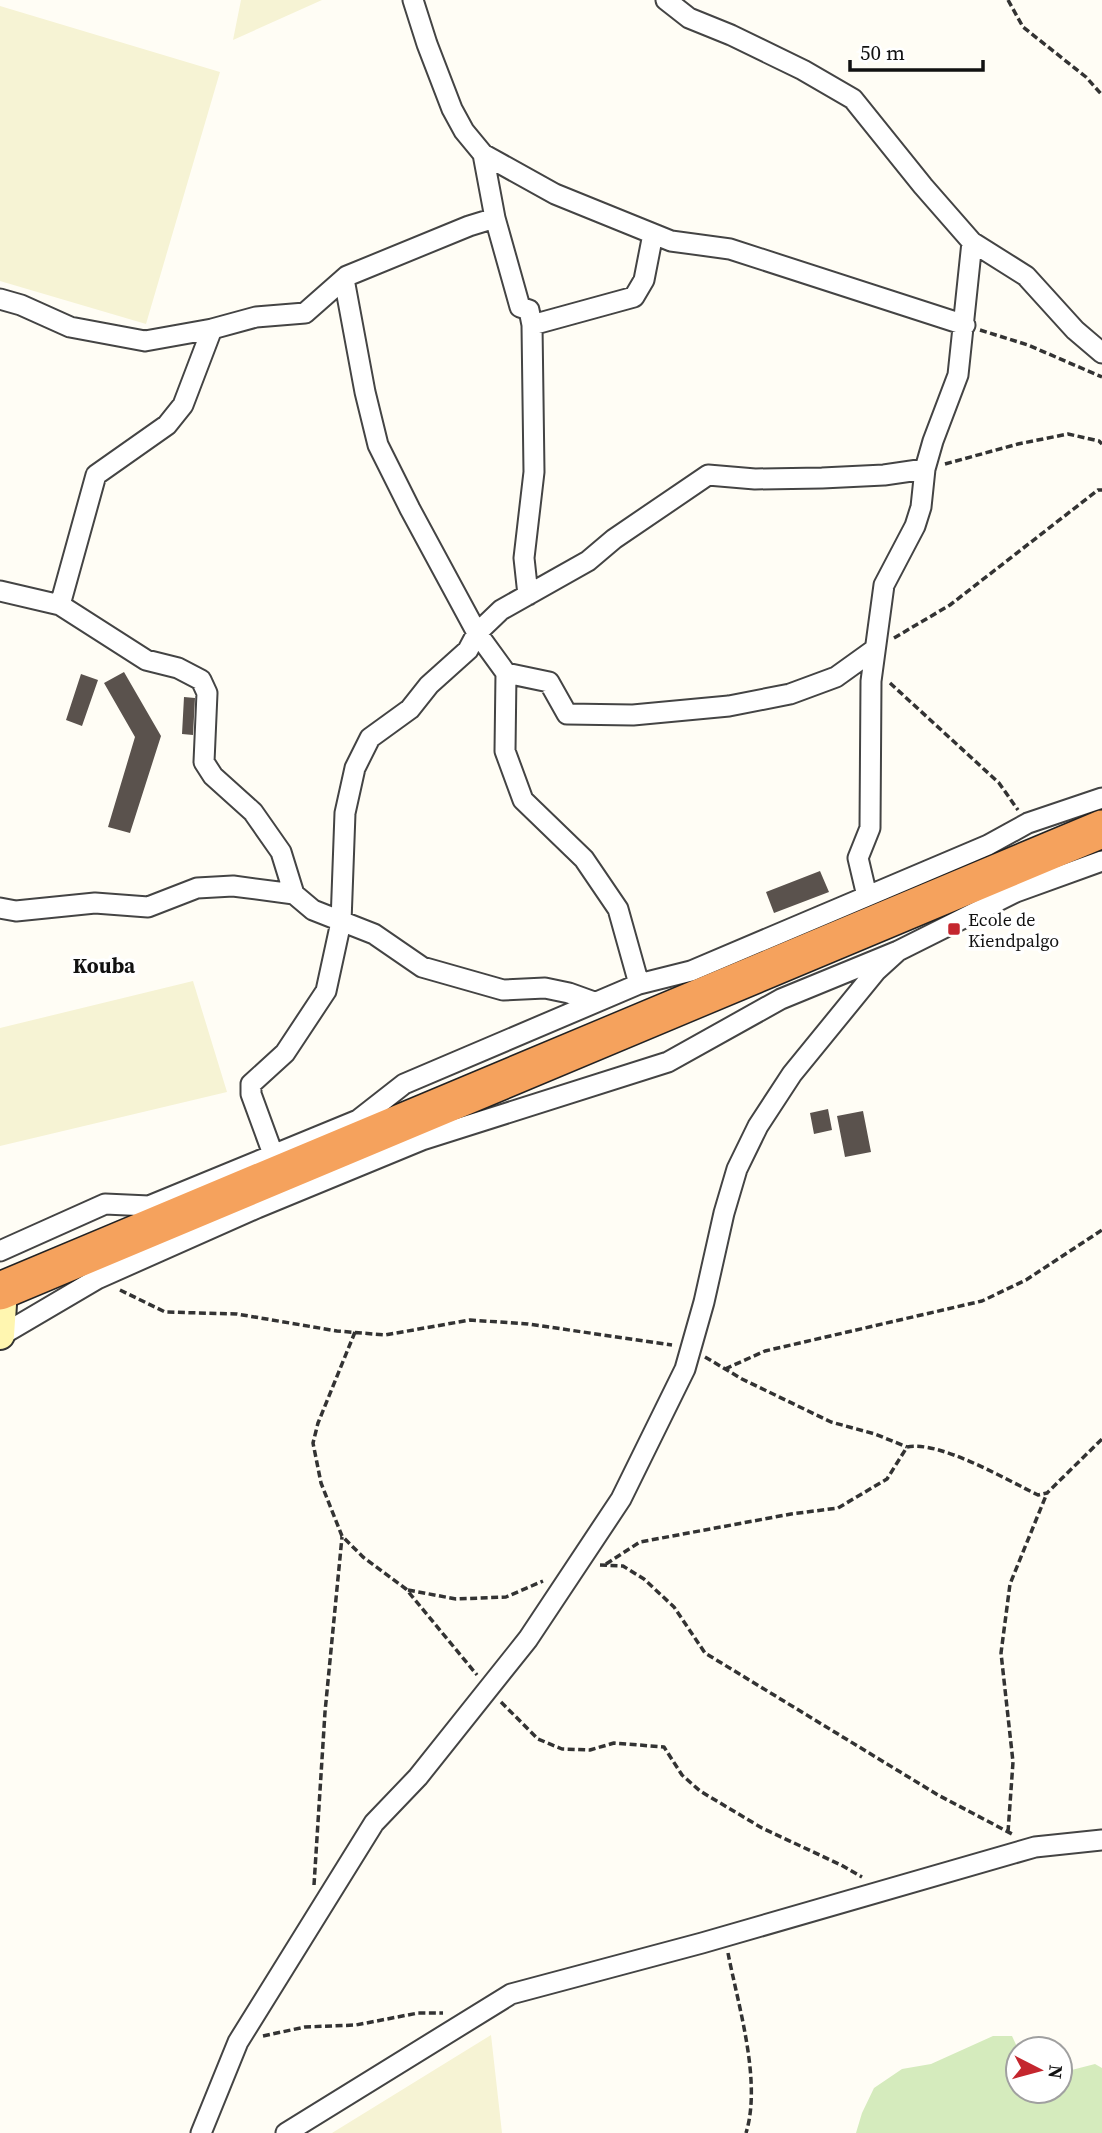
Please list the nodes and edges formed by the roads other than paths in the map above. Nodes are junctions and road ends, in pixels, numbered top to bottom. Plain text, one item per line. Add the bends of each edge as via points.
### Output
1 (413, 0) edge
2 (666, 0) edge
3 (482, 154) junction
4 (495, 218) junction
5 (653, 234) junction
6 (972, 242) junction
7 (344, 279) junction
8 (0, 299) edge
9 (532, 325) junction
10 (965, 325) junction
11 (212, 329) junction
12 (1102, 353) edge
13 (925, 469) junction
14 (0, 592) edge
15 (528, 595) junction
16 (60, 605) junction
17 (477, 634) junction
18 (874, 658) junction
19 (506, 673) junction
20 (1102, 798) edge
21 (1102, 829) edge
22 (1102, 861) edge
23 (294, 894) junction
24 (867, 896) junction
25 (0, 908) edge
26 (341, 922) junction
27 (898, 951) junction
28 (639, 984) junction
29 (594, 1002) junction
30 (277, 1164) junction
31 (0, 1251) edge
32 (2, 1290) edge
33 (0, 1335) edge
34 (1102, 1840) edge
35 (201, 2133) edge
36 (286, 2133) edge

1 - 3 street via 452,109
2 - 6 street via 688,18 791,64 853,99
3 - 4 street
3 - 5 street via 555,194
4 - 7 street
4 - 9 street via 520,307 529,310
5 - 9 street via 644,280 634,297
5 - 10 street via 730,249
6 - 10 street
6 - 12 street via 1026,276
7 - 11 street via 304,313 256,317
7 - 17 street via 378,444
8 - 11 street via 70,327 145,341
9 - 15 street via 534,471 524,558
10 - 13 street via 958,375
11 - 16 street via 183,405 166,425 96,475
13 - 15 street via 822,478 708,475 589,561
13 - 18 street via 915,526 884,585
14 - 16 street
15 - 17 street via 501,610
16 - 23 street via 146,660 201,680 207,692 204,762 253,812 281,852
17 - 19 street
17 - 26 street via 468,650 410,709 369,738 355,768 345,813
18 - 19 street via 790,694 729,706 633,715 566,714 549,681
18 - 24 street via 870,828 858,858
19 - 28 street via 505,751 523,800 583,859 618,909
20 - 24 street via 1028,823 988,845
21 - 30 highway
22 - 27 street via 1016,892
23 - 25 street via 233,886 197,888 148,907 95,903 16,911
23 - 26 street via 313,910
24 - 28 street via 691,971
26 - 29 street via 374,934 422,967 503,990 545,988
26 - 30 street via 326,991 285,1054 251,1084
27 - 33 street via 780,999 668,1062 422,1140 257,1209 97,1279
27 - 35 street via 876,971 792,1074 758,1126 730,1191 685,1369 621,1499 528,1639 418,1777 374,1824 237,2042
28 - 29 street
29 - 30 street via 404,1084 358,1120
30 - 31 street via 149,1206 105,1204
30 - 32 highway
32 - 33 street
34 - 36 street via 1035,1847 512,1994

